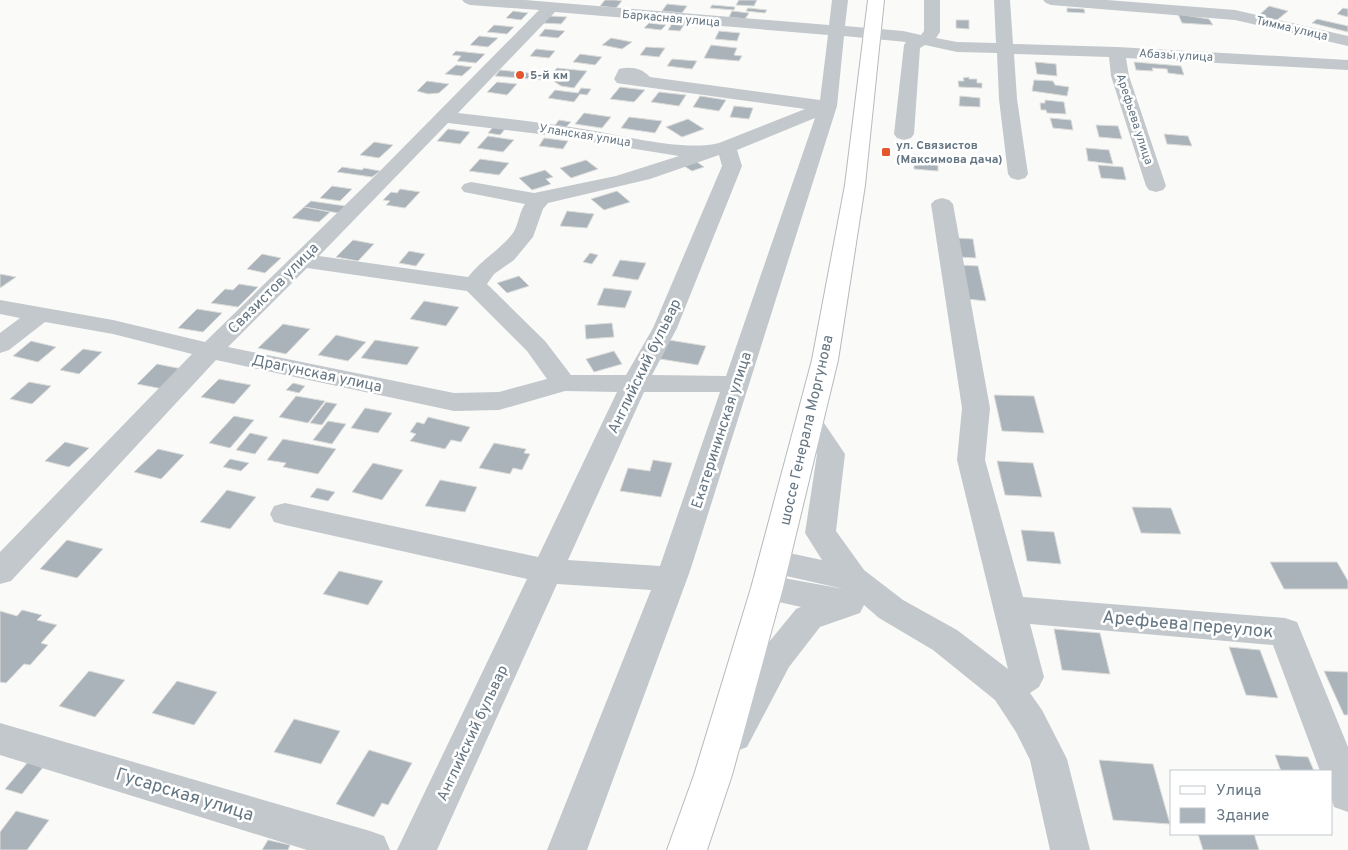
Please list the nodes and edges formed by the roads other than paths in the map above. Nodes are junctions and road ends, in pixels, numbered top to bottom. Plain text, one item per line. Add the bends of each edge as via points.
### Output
1 (840, 0) edge
2 (876, 0) edge
3 (932, 0) edge
4 (1002, 0) edge
5 (1051, 0) edge
6 (467, 3) edge
7 (702, 6) dead end
8 (550, 8) junction
9 (692, 19) junction
10 (835, 31) junction
11 (872, 33) junction
12 (926, 39) junction
13 (1348, 41) edge
14 (1003, 50) junction
15 (1117, 52) junction
16 (1348, 65) edge
17 (643, 80) dead end
18 (828, 106) junction
19 (442, 118) junction
20 (904, 134) dead end
21 (716, 149) junction
22 (1018, 174) dead end
23 (1156, 186) dead end
24 (471, 188) dead end
25 (534, 199) junction
26 (942, 204) dead end
27 (302, 260) junction
28 (474, 285) junction
29 (0, 307) edge
30 (40, 314) junction
31 (0, 345) edge
32 (210, 351) junction
33 (635, 382) junction
34 (564, 384) junction
35 (736, 384) junction
36 (810, 423) junction
37 (285, 514) dead end
38 (548, 571) junction
39 (0, 572) edge
40 (771, 575) junction
41 (671, 579) junction
42 (850, 592) junction
43 (1009, 609) junction
44 (1007, 689) junction
45 (0, 739) edge
46 (713, 775) junction
47 (1348, 794) edge
48 (370, 850) edge
49 (417, 850) edge
50 (567, 850) edge
51 (687, 850) edge
52 (1070, 850) edge

1 - 10 street, Екатерининская улица
2 - 11 main road, шоссе Генерала Моргунова
3 - 12 street via 932,32
4 - 14 street
5 - 13 street, Тимма улица via 1241,10
6 - 8 street, Баркасная улица
7 - 9 street
8 - 9 street, Баркасная улица
8 - 19 street, Связистов улица
9 - 10 street, Баркасная улица
10 - 11 street, Баркасная улица
10 - 18 street, Екатерининская улица
11 - 12 street, Баркасная улица
11 - 36 main road, шоссе Генерала Моргунова via 855,185 825,360
12 - 14 street, Абазы улица via 957,47
12 - 20 street via 912,46
14 - 15 street, Абазы улица
14 - 22 street
15 - 16 street, Абазы улица
15 - 23 street, Арефьева улица via 1120,76
17 - 18 street
18 - 21 street
18 - 35 street, Екатерининская улица
19 - 21 street, Уланская улица via 548,129 683,151
19 - 27 street, Связистов улица
21 - 25 street via 609,184
21 - 33 street, Английский бульвар via 732,166 665,328
24 - 25 street
25 - 28 street via 538,202 525,232
26 - 43 street via 976,408 971,460
27 - 28 street
27 - 32 street, Связистов улица
28 - 34 street via 536,346
29 - 30 street, Драгунская улица
30 - 31 street
30 - 32 street, Драгунская улица via 112,327
32 - 34 street, Драгунская улица via 454,402 500,401
32 - 39 street, Связистов улица
33 - 34 street, Драгунская улица
33 - 35 street, Драгунская улица
33 - 38 street, Английский бульвар
35 - 41 street, Екатерининская улица
36 - 40 main road, шоссе Генерала Моргунова
36 - 42 street via 831,454 820,533
37 - 38 street
38 - 41 street
38 - 49 street, Английский бульвар
40 - 42 street
40 - 46 main road, шоссе Генерала Моргунова
41 - 50 street, Екатерининская улица
42 - 44 street via 891,609 945,640
42 - 46 street via 808,618 777,657
43 - 44 street via 1027,676
43 - 47 street, Арефьева переулок via 1285,632
44 - 52 street via 1029,721 1048,759
45 - 48 street, Гусарская улица
46 - 51 main road, шоссе Генерала Моргунова

